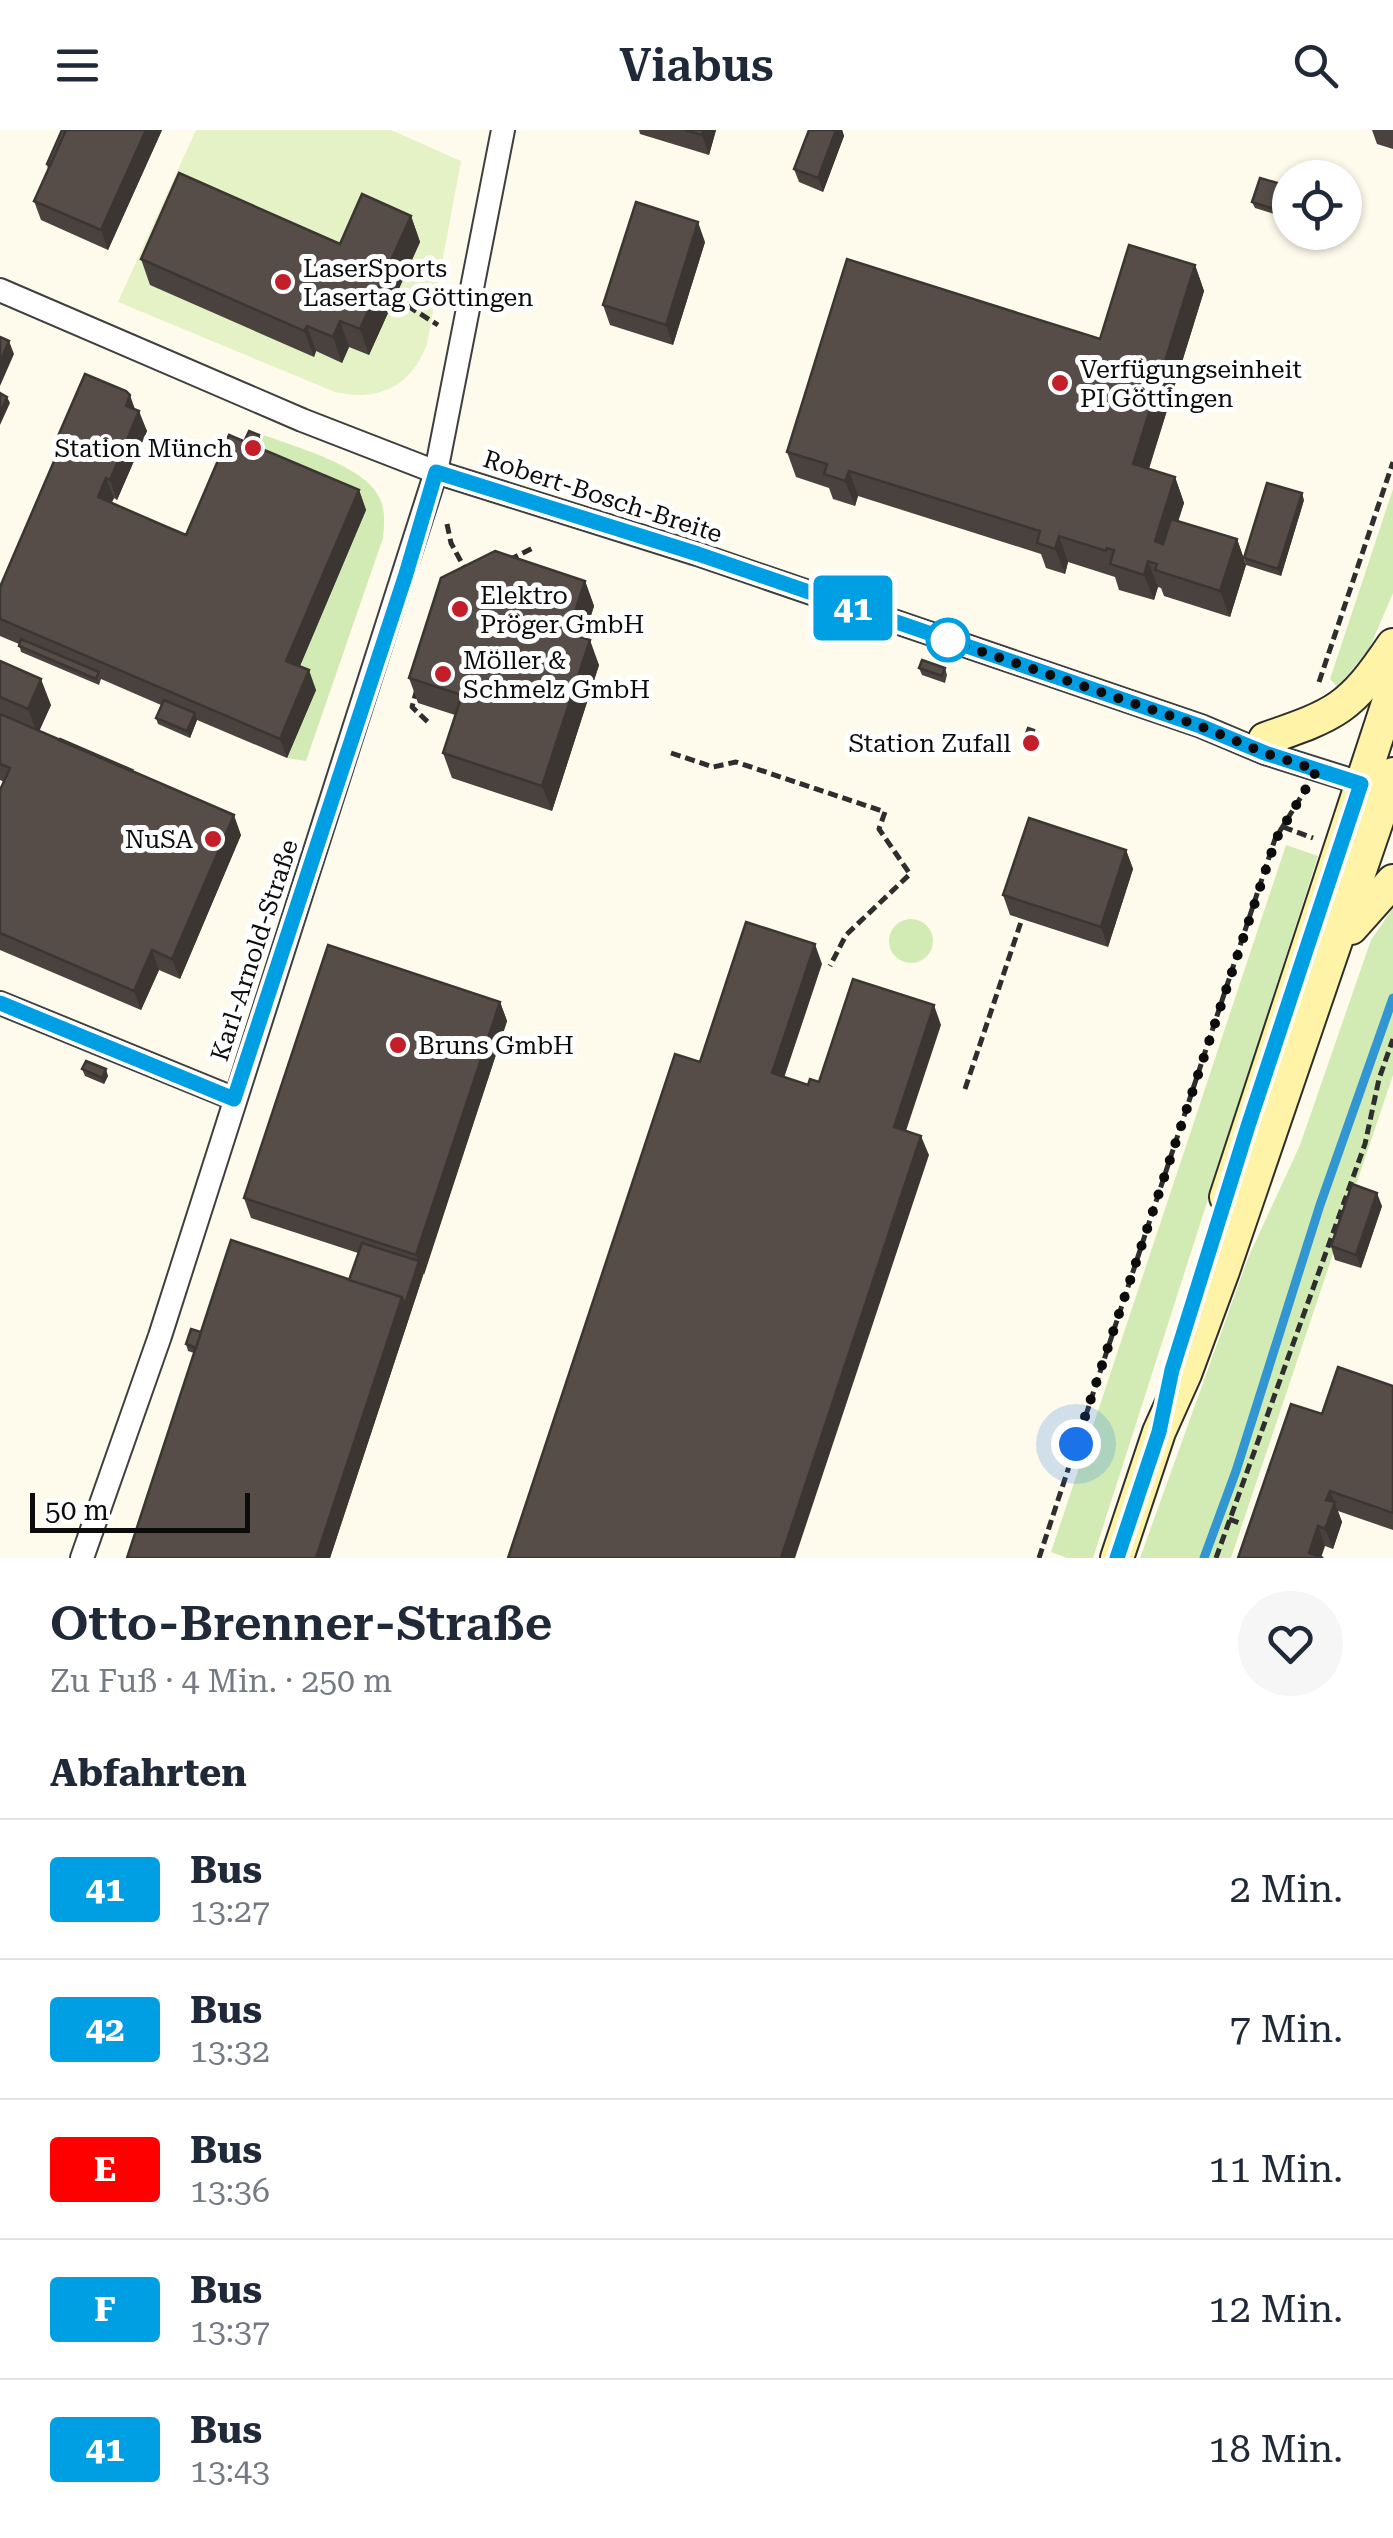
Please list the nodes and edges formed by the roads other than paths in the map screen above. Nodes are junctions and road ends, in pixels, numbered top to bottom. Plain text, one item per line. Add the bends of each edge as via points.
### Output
1 (503, 130) edge
2 (0, 290) edge
3 (436, 472) junction
4 (1393, 645) edge
5 (1393, 688) edge
6 (1200, 726) junction
7 (1265, 739) junction
8 (1383, 782) edge
9 (1393, 881) edge
10 (1336, 948) junction
11 (0, 1003) edge
12 (234, 1099) junction
13 (1159, 1432) junction
14 (82, 1558) edge
15 (1117, 1558) edge

1 - 3 street, Karl-Arnold-Straße
2 - 3 street, Robert-Bosch-Breite
3 - 6 street, Robert-Bosch-Breite
3 - 12 street, Karl-Arnold-Straße
4 - 7 main road via 1333,714
5 - 8 main road
6 - 7 street, Robert-Bosch-Breite
6 - 8 street, Robert-Bosch-Breite via 1317,770
7 - 8 street, Robert-Bosch-Breite
8 - 10 main road
8 - 13 main road via 1172,1370
9 - 10 main road
10 - 13 main road via 1198,1340
11 - 12 street
12 - 14 street, Karl-Arnold-Straße
13 - 15 main road

